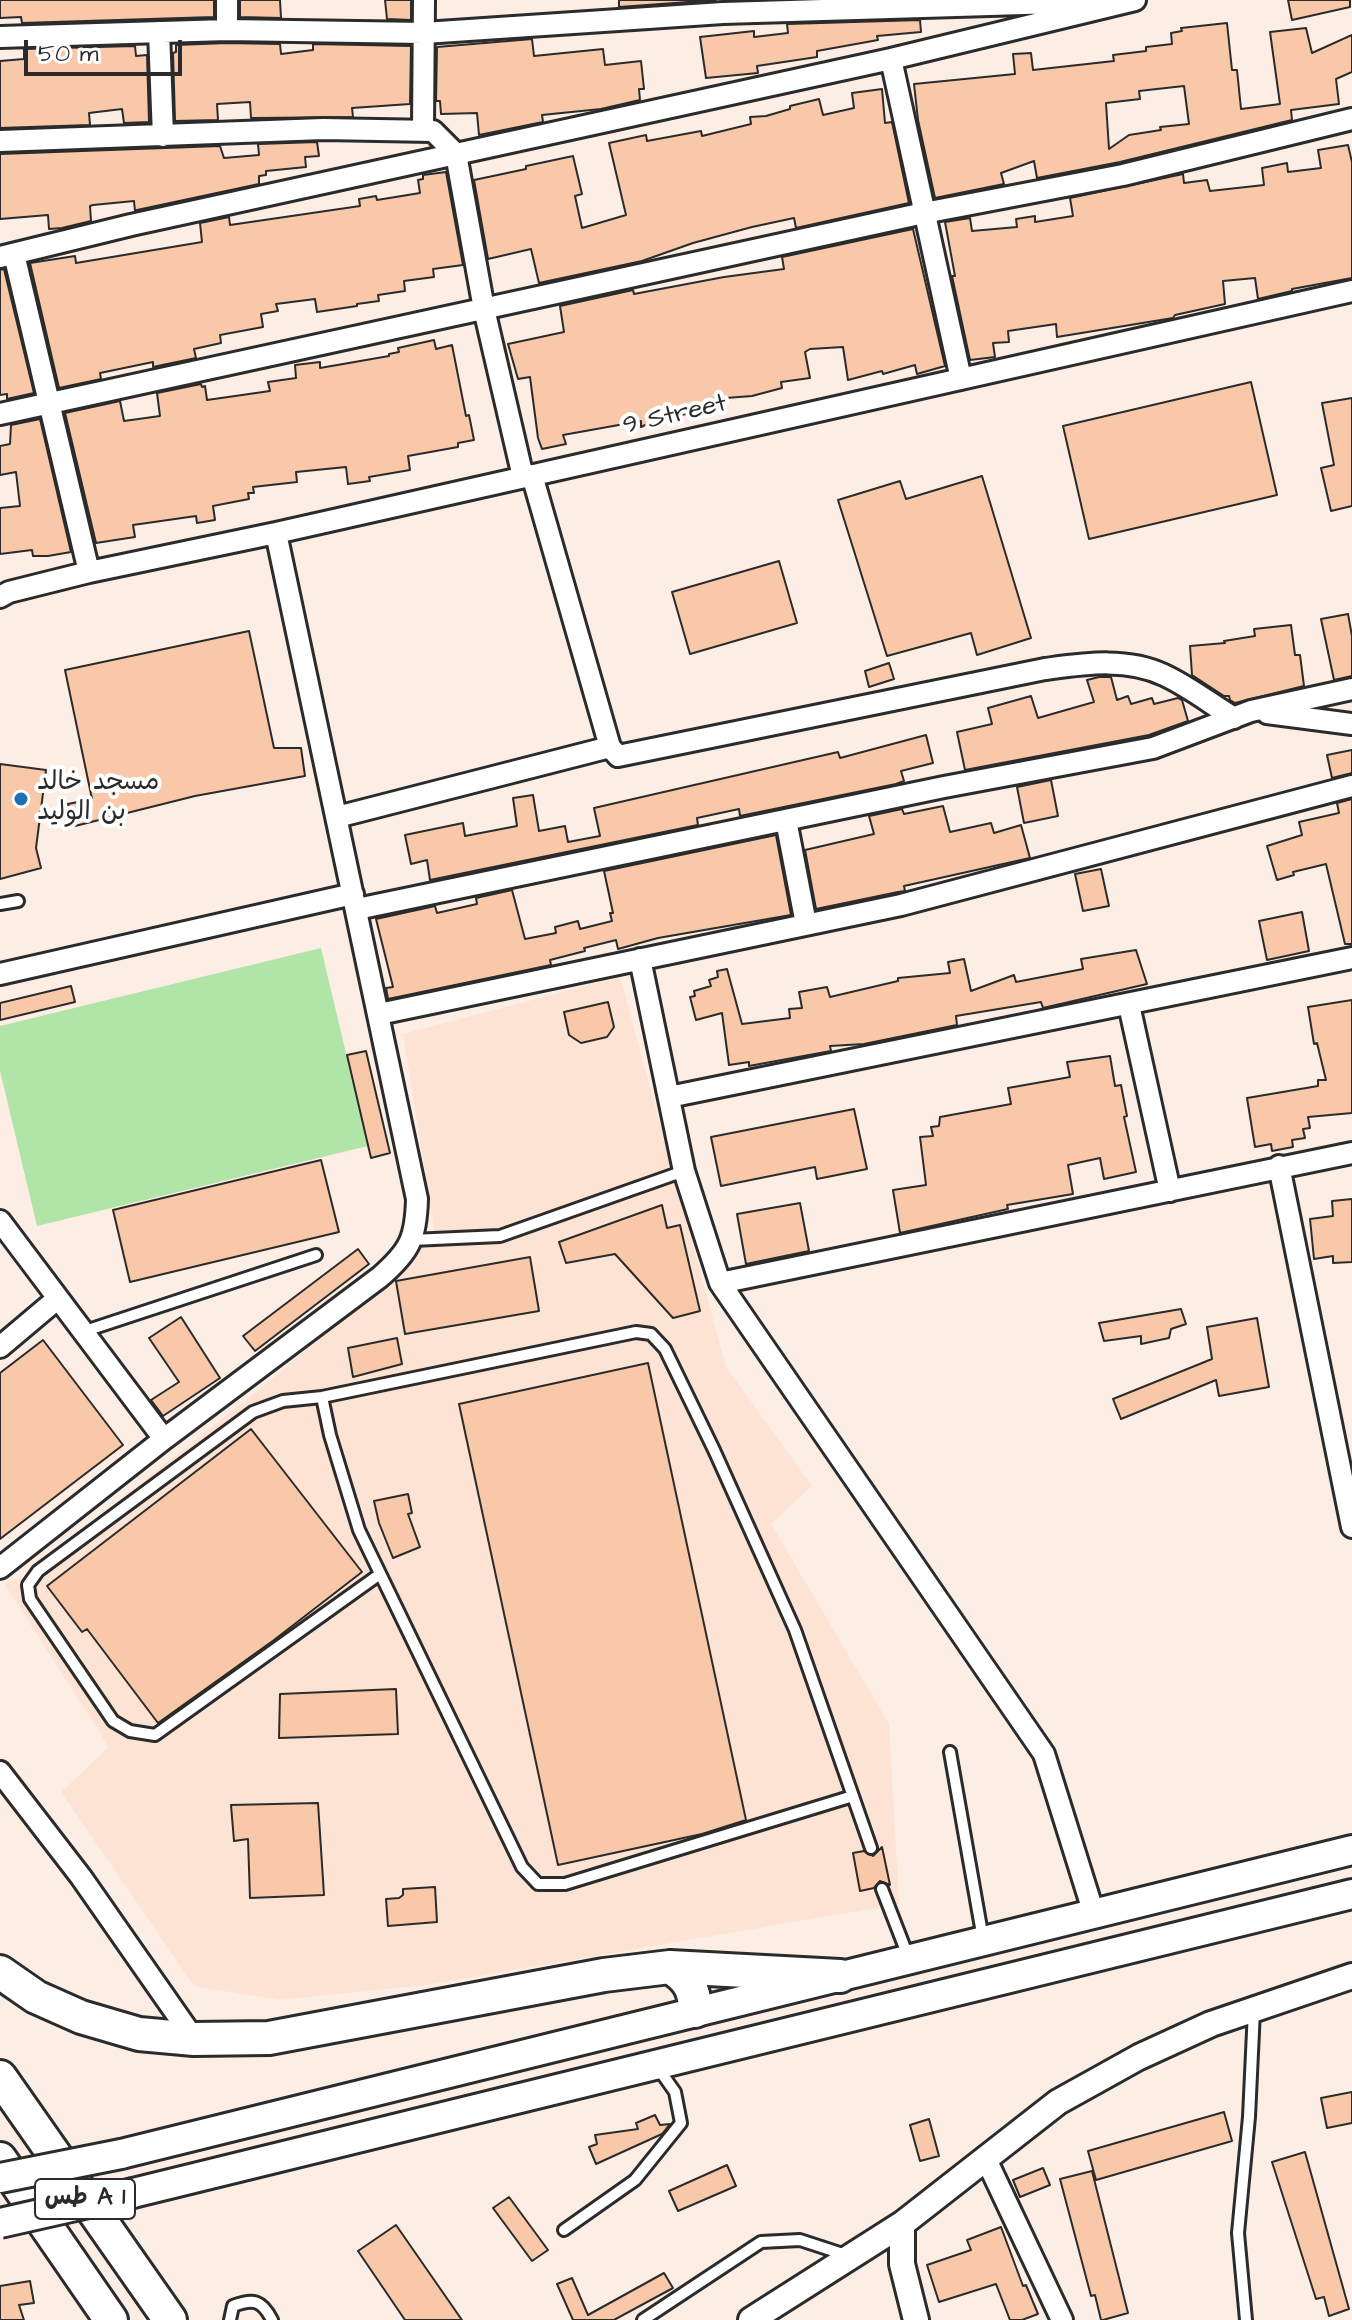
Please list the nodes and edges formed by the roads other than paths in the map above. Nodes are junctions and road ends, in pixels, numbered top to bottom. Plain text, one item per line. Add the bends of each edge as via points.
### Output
1 (227, 0) edge
2 (424, 0) edge
3 (1134, 0) edge
4 (997, 3) edge
5 (723, 6) edge
6 (227, 30) junction
7 (159, 32) junction
8 (424, 33) junction
9 (0, 37) edge
10 (891, 59) junction
11 (1352, 119) edge
12 (423, 129) junction
13 (163, 136) junction
14 (0, 141) edge
15 (456, 154) junction
16 (924, 213) junction
17 (7, 255) edge
18 (1352, 291) edge
19 (484, 309) junction
20 (961, 379) junction
21 (47, 404) junction
22 (0, 414) edge
23 (527, 476) junction
24 (276, 533) junction
25 (89, 572) junction
26 (3, 594) edge
27 (1352, 689) edge
28 (1242, 714) junction
29 (1352, 724) edge
30 (610, 747) junction
31 (1352, 786) edge
32 (337, 817) junction
33 (786, 820) junction
34 (18, 901) dead end
35 (355, 901) junction
36 (0, 904) edge
37 (806, 924) junction
38 (1352, 958) edge
39 (640, 959) junction
40 (0, 974) edge
41 (1129, 1005) junction
42 (379, 1014) junction
43 (669, 1097) junction
44 (1352, 1153) edge
45 (1279, 1166) junction
46 (684, 1171) junction
47 (1170, 1191) junction
48 (0, 1221) edge
49 (412, 1240) junction
50 (316, 1255) dead end
51 (720, 1283) junction
52 (57, 1299) junction
53 (82, 1332) junction
54 (0, 1347) edge
55 (322, 1397) junction
56 (164, 1439) junction
57 (1352, 1527) edge
58 (0, 1568) edge
59 (380, 1574) junction
60 (950, 1752) dead end
61 (0, 1772) edge
62 (853, 1796) junction
63 (871, 1848) dead end
64 (1352, 1850) edge
65 (1286, 1865) junction
66 (882, 1889) dead end
67 (1352, 1894) edge
68 (1295, 1909) junction
69 (1094, 1914) junction
70 (983, 1941) junction
71 (909, 1958) junction
72 (670, 1967) junction
73 (0, 1972) edge
74 (840, 1976) junction
75 (1352, 1976) edge
76 (1254, 2008) junction
77 (695, 2011) junction
78 (194, 2039) junction
79 (657, 2066) junction
80 (0, 2077) edge
81 (985, 2157) junction
82 (0, 2159) edge
83 (0, 2178) edge
84 (0, 2223) edge
85 (902, 2224) junction
86 (564, 2230) dead end
87 (851, 2257) junction
88 (111, 2320) edge
89 (170, 2320) edge
90 (230, 2320) edge
91 (272, 2320) edge
92 (643, 2320) edge
93 (751, 2320) edge
94 (916, 2320) edge
95 (1062, 2320) edge
96 (1246, 2320) edge

1 - 6 street
2 - 8 street
3 - 4 street
3 - 10 street
4 - 5 street
5 - 8 street
6 - 7 street
6 - 8 street
7 - 9 street
7 - 13 street
8 - 12 street
10 - 15 street
10 - 16 street
11 - 16 street via 1123,175
12 - 13 street
12 - 15 street via 433,131
13 - 14 street
15 - 17 street
15 - 19 street
16 - 19 street
16 - 20 street
17 - 21 street
18 - 20 street, 9 Street
19 - 21 street
19 - 23 street
20 - 23 street, 9 Street
21 - 22 street
21 - 25 street
23 - 24 street, 9 Street
23 - 30 street
24 - 25 street, 9 Street
24 - 32 street
25 - 26 street, 9 Street
27 - 28 street
28 - 29 street
28 - 30 street via 1146,669 1086,663 618,756
28 - 33 street via 1153,748
30 - 32 street
31 - 37 street via 901,905
32 - 35 street
33 - 35 street
33 - 37 street
34 - 36 lane
35 - 40 street
35 - 42 street
37 - 39 street
38 - 41 street
39 - 42 street
39 - 43 street
41 - 43 street
41 - 47 street
42 - 49 street via 417,1199
43 - 46 street
44 - 45 street
45 - 47 street
45 - 57 street
46 - 49 lane via 500,1236
46 - 51 street
47 - 51 street
48 - 52 street
49 - 56 street via 403,1257 380,1277
50 - 53 lane
51 - 69 street via 1044,1754
52 - 53 street
52 - 54 street
53 - 56 street
55 - 59 lane via 359,1530
55 - 59 lane via 283,1401 253,1412 38,1571 28,1585 30,1599 113,1721 130,1731 155,1735
55 - 62 lane via 636,1332 651,1334 665,1349 795,1630
56 - 58 street
59 - 62 lane via 522,1867 538,1884 565,1884
60 - 70 lane
61 - 78 street
62 - 63 lane
64 - 65 main road
65 - 68 main road
65 - 69 main road
66 - 71 lane
67 - 68 main road
68 - 79 main road
69 - 70 main road
70 - 71 main road
71 - 74 main road
72 - 74 highway
72 - 77 highway via 692,1987
72 - 78 highway via 269,2038
73 - 78 highway via 36,1997 81,2017 139,2034
74 - 77 main road
75 - 76 street
76 - 81 street via 1139,2057 1083,2088
76 - 96 lane via 1238,2233
77 - 83 main road, bridge via 121,2154
79 - 84 main road, bridge
79 - 86 lane via 675,2092 681,2123 635,2180
80 - 89 highway, طس A 1
81 - 85 street
81 - 95 street
82 - 88 highway, طس A 1
85 - 87 street
85 - 94 street via 902,2264
87 - 92 lane via 800,2240 761,2242
87 - 93 street
90 - 91 lane via 233,2306 249,2300 258,2301

